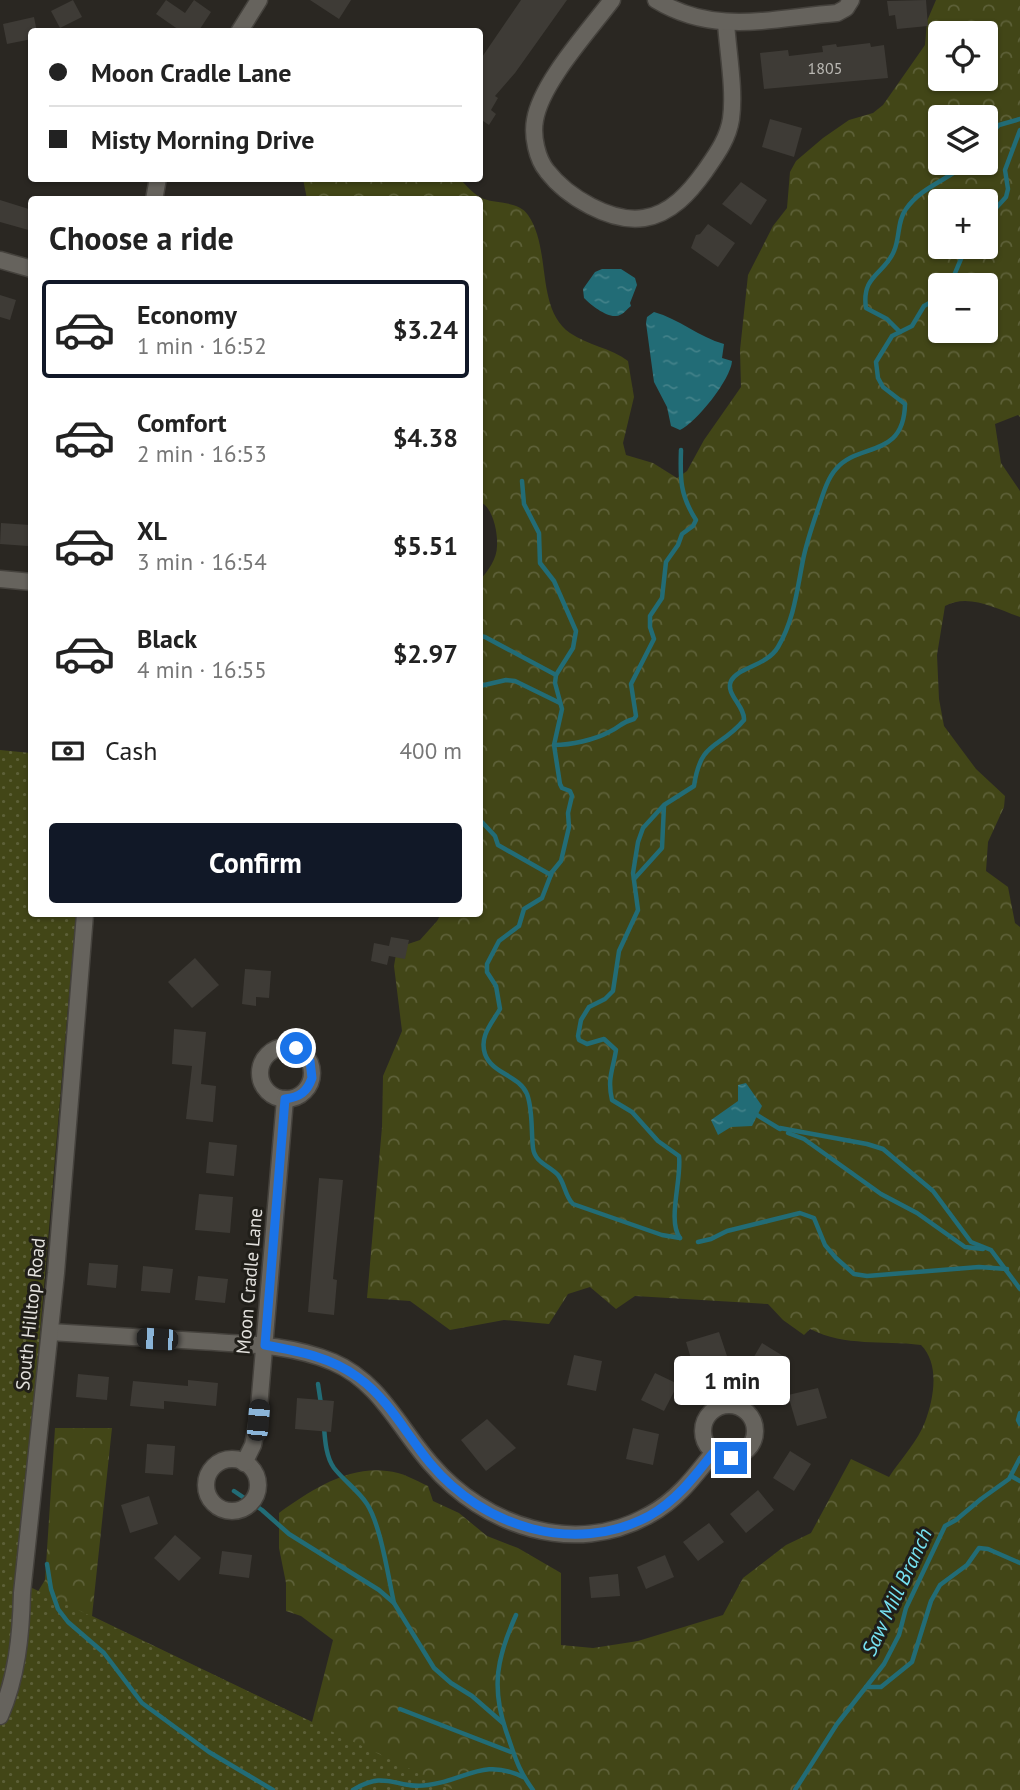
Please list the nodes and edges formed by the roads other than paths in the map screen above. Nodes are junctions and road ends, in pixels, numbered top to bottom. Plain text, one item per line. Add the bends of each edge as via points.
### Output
1 (260, 0) edge
2 (612, 0) edge
3 (656, 0) edge
4 (851, 0) edge
5 (787, 8) edge
6 (726, 23) junction
7 (242, 28) edge
8 (0, 260) edge
9 (28, 268) edge
10 (0, 579) edge
11 (28, 582) edge
12 (85, 917) edge
13 (285, 1099) dead end
14 (50, 1332) junction
15 (265, 1345) junction
16 (713, 1453) dead end
17 (244, 1463) dead end
18 (0, 1716) edge

1 - 7 street
2 - 6 street via 548,86 535,122 535,139 546,170 561,185 595,209 626,219 646,218 681,200 719,150 731,119
3 - 6 street via 706,21
4 - 5 street via 837,13
5 - 6 street
8 - 9 street
10 - 11 street
12 - 14 street, South Hilltop Road
13 - 15 street, Moon Cradle Lane
14 - 15 street
14 - 18 street, South Hilltop Road via 21,1631 14,1675
15 - 16 street via 304,1352 358,1377 382,1397 430,1464 453,1486 482,1509 521,1527 586,1535 620,1528 651,1515 684,1489
15 - 17 street, Moon Cradle Lane via 258,1420

